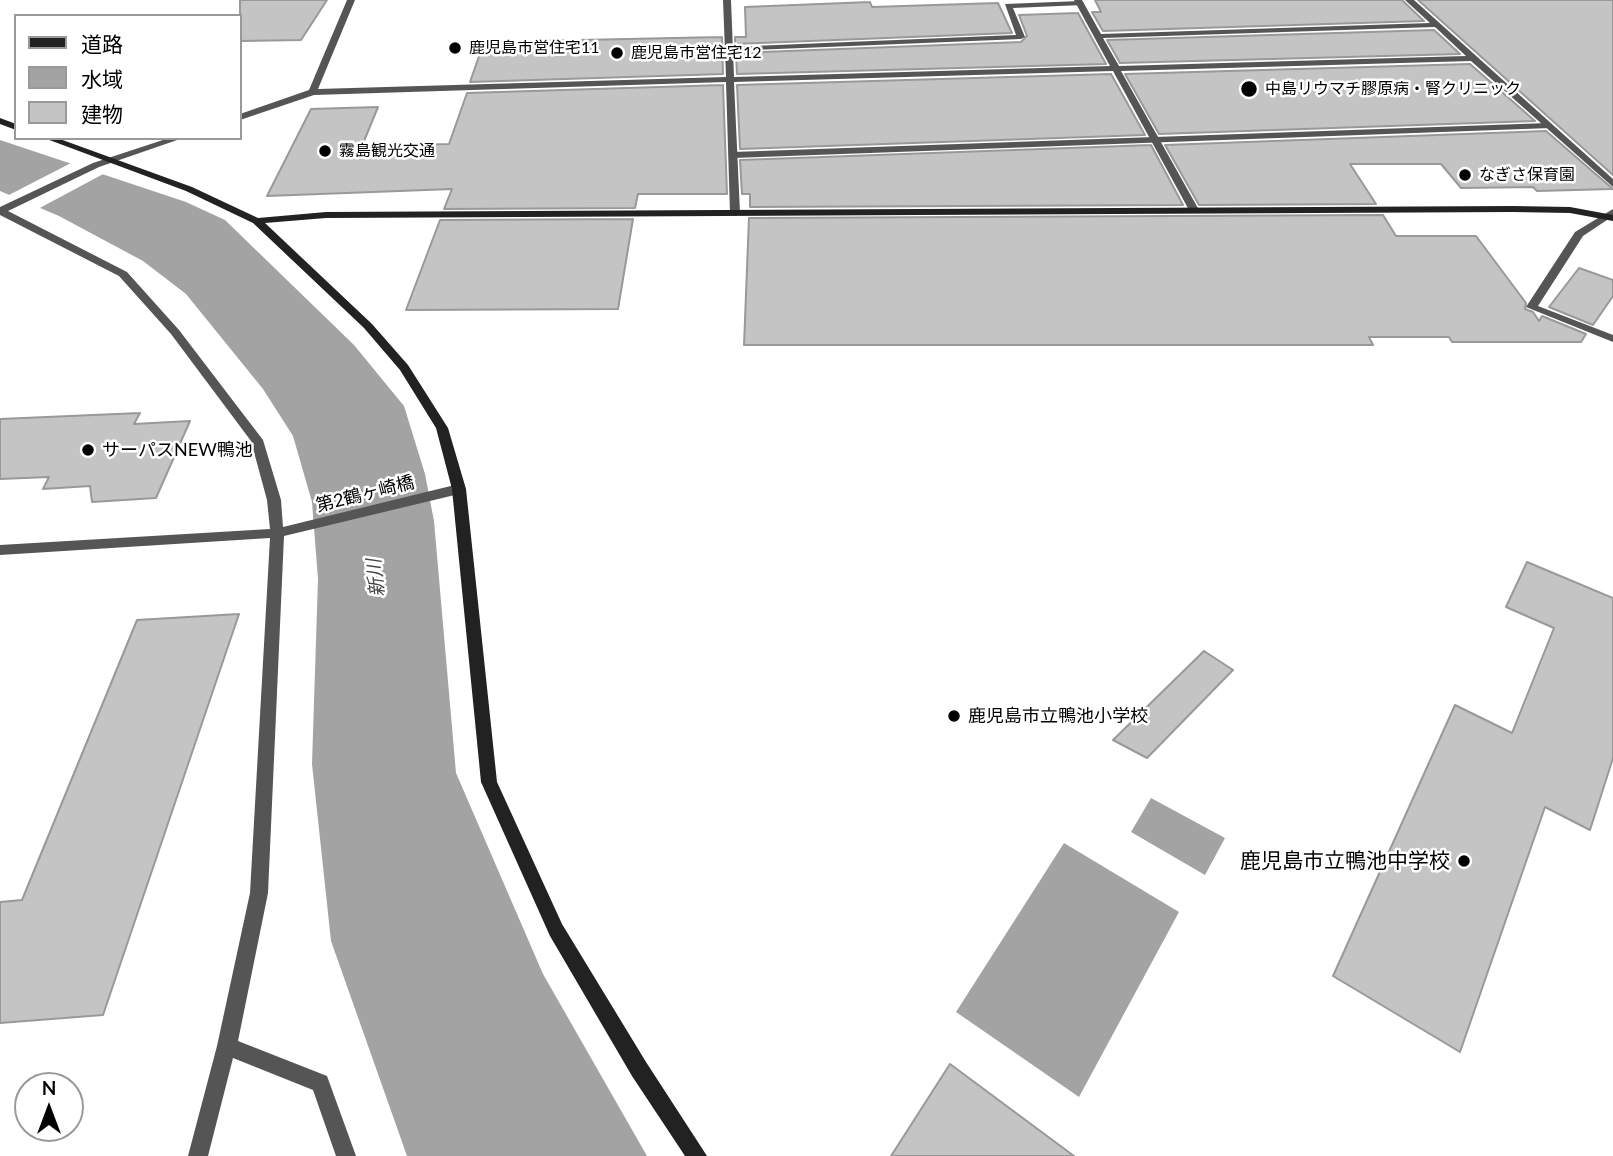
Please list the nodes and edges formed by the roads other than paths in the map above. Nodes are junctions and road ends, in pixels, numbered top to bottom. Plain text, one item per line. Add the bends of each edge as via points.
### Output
1 (351, 0) edge
2 (727, 0) edge
3 (737, 0) edge
4 (1409, 0) edge
5 (1079, 2) edge
6 (1436, 25) junction
7 (1098, 36) junction
8 (729, 49) junction
9 (1473, 58) junction
10 (1116, 70) junction
11 (730, 80) junction
12 (313, 92) junction
13 (242, 116) edge
14 (1548, 126) junction
15 (52, 140) edge
16 (173, 140) edge
17 (1156, 141) junction
18 (733, 155) junction
19 (103, 163) junction
20 (1613, 184) edge
21 (1194, 210) junction
22 (0, 211) edge
23 (735, 213) junction
24 (1610, 215) edge
25 (257, 221) junction
26 (1613, 339) edge
27 (459, 489) junction
28 (277, 533) junction
29 (0, 550) edge
30 (227, 1046) junction
31 (198, 1156) edge
32 (346, 1156) edge
33 (696, 1156) edge

1 - 12 street
2 - 3 street
2 - 8 street
4 - 6 street
5 - 7 street
5 - 8 street via 1007,6 1021,37
6 - 7 street
6 - 9 street
7 - 10 street
8 - 11 street
9 - 10 street
9 - 14 street
10 - 11 street
10 - 17 street
11 - 12 street
11 - 18 street
12 - 13 street
14 - 17 street
14 - 20 street
15 - 19 street
16 - 19 street
17 - 18 street
17 - 21 street
18 - 23 street
19 - 22 street
19 - 25 street via 189,189
21 - 23 street
21 - 24 street via 1536,209
22 - 28 street via 123,274 175,332 257,440 274,500
23 - 25 street via 326,215
24 - 26 street via 1579,234 1532,307
25 - 27 street via 368,326 404,368 442,428
27 - 28 street, 第2鶴ヶ崎橋
27 - 33 street via 489,782 556,930
28 - 29 street, 第2鶴ヶ崎橋
28 - 30 street via 259,893
30 - 31 street
30 - 32 street via 320,1083

